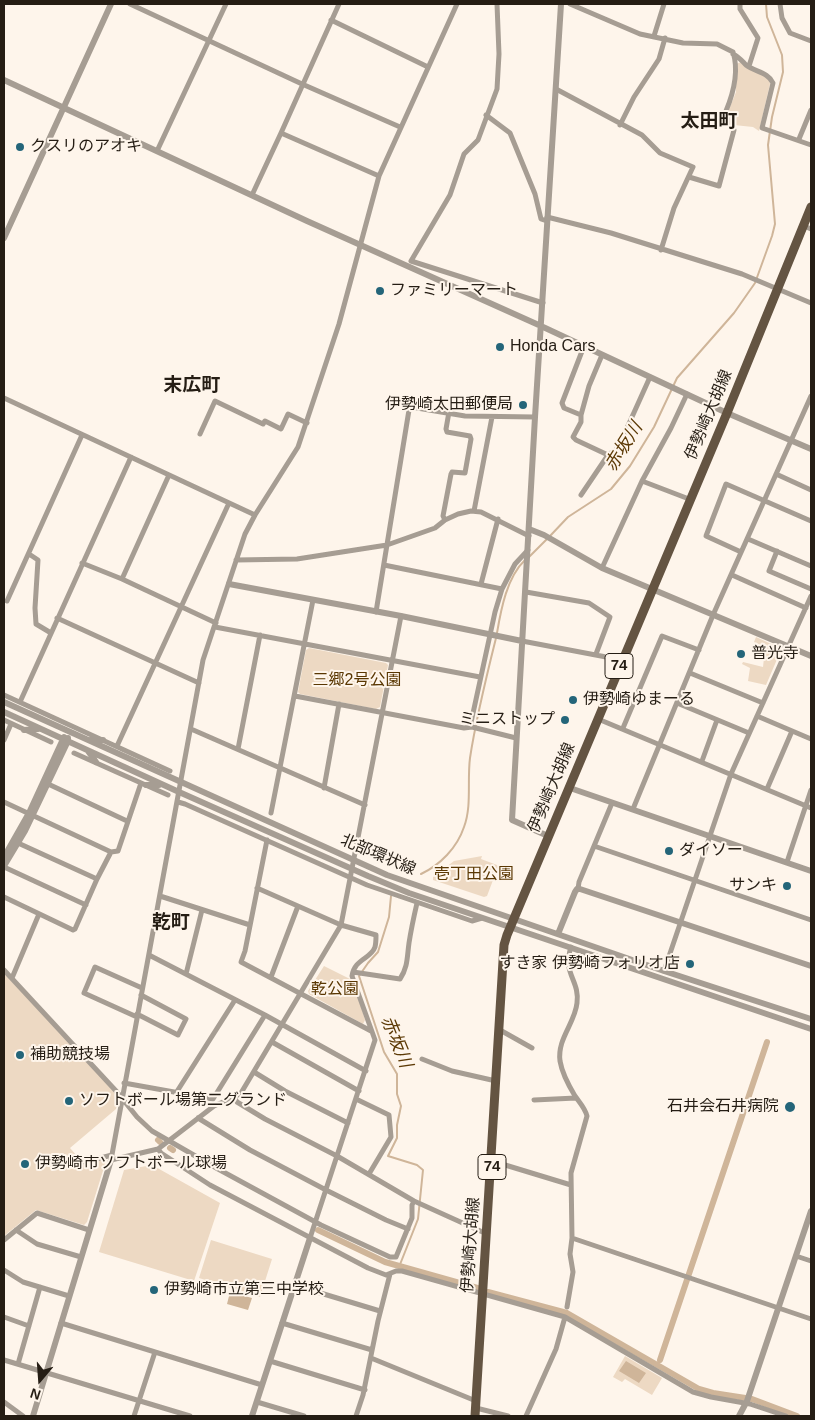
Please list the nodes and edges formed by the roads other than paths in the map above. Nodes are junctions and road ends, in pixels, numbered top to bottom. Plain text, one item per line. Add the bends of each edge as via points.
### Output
1 (111, 4) edge
2 (130, 4) edge
3 (226, 4) edge
4 (339, 4) edge
5 (457, 4) edge
6 (497, 4) edge
7 (561, 4) edge
8 (570, 4) edge
9 (664, 4) edge
10 (740, 4) edge
11 (780, 4) edge
12 (331, 20) junction
13 (654, 36) junction
14 (665, 38) junction
15 (209, 40) junction
16 (811, 40) edge
17 (733, 54) junction
18 (749, 66) junction
19 (428, 67) junction
20 (4, 80) edge
21 (302, 84) junction
22 (556, 89) junction
23 (63, 108) junction
24 (811, 110) edge
25 (486, 115) junction
26 (620, 124) junction
27 (400, 127) junction
28 (281, 133) junction
29 (798, 139) junction
30 (811, 144) edge
31 (157, 151) junction
32 (379, 176) junction
33 (689, 177) junction
34 (252, 195) junction
35 (811, 207) edge
36 (547, 219) junction
37 (808, 227) edge
38 (4, 238) edge
39 (360, 245) junction
40 (660, 250) junction
41 (778, 288) junction
42 (543, 302) junction
43 (811, 303) edge
44 (541, 326) junction
45 (584, 346) junction
46 (602, 354) junction
47 (650, 378) junction
48 (687, 394) junction
49 (811, 396) edge
50 (4, 398) edge
51 (449, 412) junction
52 (727, 413) junction
53 (580, 415) junction
54 (492, 417) junction
55 (535, 417) junction
56 (307, 423) junction
57 (200, 434) dead end
58 (82, 435) junction
59 (791, 440) junction
60 (811, 449) edge
61 (608, 455) junction
62 (131, 456) junction
63 (169, 474) junction
64 (776, 474) junction
65 (642, 481) junction
66 (811, 490) edge
67 (581, 495) dead end
68 (689, 499) junction
69 (764, 501) junction
70 (229, 503) junction
71 (474, 511) junction
72 (255, 515) junction
73 (445, 520) junction
74 (498, 520) junction
75 (811, 521) edge
76 (529, 532) junction
77 (748, 538) junction
78 (387, 544) junction
79 (528, 550) junction
80 (777, 551) junction
81 (741, 552) junction
82 (29, 554) junction
83 (236, 560) junction
84 (82, 563) junction
85 (384, 565) junction
86 (811, 566) edge
87 (602, 568) junction
88 (732, 575) junction
89 (122, 579) junction
90 (229, 584) junction
91 (480, 584) junction
92 (652, 588) junction
93 (502, 589) junction
94 (811, 589) edge
95 (526, 592) junction
96 (811, 596) edge
97 (313, 600) junction
98 (7, 601) dead end
99 (182, 606) junction
100 (806, 608) junction
101 (376, 612) junction
102 (713, 615) junction
103 (401, 616) junction
104 (58, 618) junction
105 (215, 625) junction
106 (51, 633) junction
107 (260, 635) junction
108 (491, 635) junction
109 (522, 641) junction
110 (304, 644) junction
111 (788, 647) junction
112 (699, 650) junction
113 (596, 654) junction
114 (811, 656) edge
115 (393, 660) junction
116 (622, 660) junction
117 (156, 662) junction
118 (690, 673) junction
119 (480, 677) junction
120 (199, 683) junction
121 (4, 694) edge
122 (295, 696) junction
123 (4, 702) edge
124 (21, 702) junction
125 (677, 703) junction
126 (763, 703) junction
127 (339, 704) junction
128 (4, 712) edge
129 (28, 713) junction
130 (383, 713) junction
131 (757, 716) junction
132 (598, 718) junction
133 (4, 720) edge
134 (717, 720) junction
135 (11, 724) junction
136 (470, 727) junction
137 (40, 728) junction
138 (623, 728) junction
139 (190, 729) junction
140 (24, 730) junction
141 (792, 731) junction
142 (68, 732) junction
143 (750, 733) junction
144 (516, 738) junction
145 (811, 739) edge
146 (4, 740) edge
147 (65, 740) junction
148 (89, 740) junction
149 (103, 740) junction
150 (51, 742) dead end
151 (659, 744) junction
152 (117, 746) junction
153 (238, 749) junction
154 (87, 750) junction
155 (126, 750) junction
156 (74, 752) dead end
157 (132, 760) junction
158 (702, 761) junction
159 (96, 762) junction
160 (281, 769) junction
161 (170, 771) dead end
162 (731, 774) junction
163 (46, 783) junction
164 (181, 783) junction
165 (143, 784) junction
166 (163, 785) junction
167 (324, 788) junction
168 (570, 788) junction
169 (767, 789) junction
170 (811, 790) edge
171 (179, 792) junction
172 (168, 795) dead end
173 (4, 802) edge
174 (178, 802) junction
175 (612, 803) junction
176 (364, 805) junction
177 (808, 807) edge
178 (633, 809) junction
179 (271, 813) dead end
180 (31, 815) junction
181 (127, 821) junction
182 (548, 836) junction
183 (710, 836) junction
184 (267, 840) junction
185 (18, 843) junction
186 (594, 846) junction
187 (112, 852) junction
188 (4, 857) edge
189 (354, 860) junction
190 (787, 862) junction
191 (4, 867) edge
192 (352, 869) junction
193 (811, 871) edge
194 (351, 877) junction
195 (97, 879) junction
196 (695, 880) junction
197 (257, 888) junction
198 (578, 889) junction
199 (160, 896) junction
200 (4, 897) edge
201 (417, 903) junction
202 (86, 905) junction
203 (298, 906) junction
204 (202, 910) junction
205 (39, 914) junction
206 (482, 918) junction
207 (811, 920) edge
208 (512, 923) junction
209 (681, 923) junction
210 (250, 925) junction
211 (341, 925) junction
212 (558, 934) junction
213 (571, 947) junction
214 (149, 955) junction
215 (811, 966) edge
216 (4, 970) edge
217 (664, 971) junction
218 (353, 972) junction
219 (186, 974) junction
220 (271, 977) junction
221 (12, 978) junction
222 (142, 988) junction
223 (301, 993) junction
224 (141, 995) junction
225 (235, 1000) junction
226 (137, 1015) junction
227 (265, 1015) junction
228 (811, 1019) edge
229 (282, 1025) junction
230 (811, 1029) edge
231 (500, 1030) junction
232 (371, 1031) junction
233 (272, 1042) junction
234 (532, 1048) dead end
235 (422, 1059) dead end
236 (366, 1071) junction
237 (254, 1072) junction
238 (497, 1081) junction
239 (124, 1083) junction
240 (359, 1091) junction
241 (176, 1093) junction
242 (234, 1097) junction
243 (121, 1098) junction
244 (576, 1098) junction
245 (356, 1099) junction
246 (534, 1100) dead end
247 (198, 1118) junction
248 (348, 1123) junction
249 (168, 1141) junction
250 (158, 1148) junction
251 (336, 1156) junction
252 (111, 1158) junction
253 (492, 1161) junction
254 (85, 1162) dead end
255 (368, 1174) junction
256 (570, 1184) junction
257 (326, 1190) junction
258 (414, 1201) junction
259 (811, 1211) edge
260 (316, 1222) junction
261 (408, 1229) junction
262 (16, 1230) junction
263 (89, 1230) junction
264 (487, 1234) junction
265 (310, 1238) junction
266 (572, 1238) junction
267 (4, 1240) edge
268 (796, 1256) junction
269 (81, 1257) junction
270 (811, 1261) edge
271 (4, 1270) edge
272 (390, 1274) junction
273 (294, 1285) junction
274 (40, 1287) junction
275 (483, 1294) junction
276 (69, 1296) junction
277 (567, 1307) dead end
278 (778, 1308) junction
279 (380, 1311) junction
280 (566, 1317) junction
281 (4, 1318) edge
282 (811, 1319) edge
283 (61, 1323) junction
284 (282, 1323) junction
285 (28, 1326) junction
286 (372, 1350) junction
287 (155, 1352) junction
288 (371, 1358) junction
289 (4, 1360) edge
290 (270, 1361) junction
291 (18, 1364) junction
292 (46, 1373) junction
293 (262, 1385) junction
294 (365, 1390) junction
295 (747, 1399) junction
296 (139, 1401) junction
297 (4, 1402) edge
298 (257, 1402) junction
299 (476, 1409) edge
300 (23, 1416) edge
301 (33, 1416) edge
302 (134, 1416) edge
303 (190, 1416) edge
304 (252, 1416) edge
305 (304, 1416) edge
306 (356, 1416) edge
307 (508, 1416) edge
308 (526, 1416) edge
309 (739, 1416) edge
310 (786, 1416) edge

1 - 23 street
2 - 15 street
3 - 15 street
4 - 12 street
5 - 19 street
6 - 25 street via 497,89
7 - 22 street
8 - 13 street via 640,34
9 - 13 street
10 - 18 street via 758,38
11 - 16 street via 782,18 790,33
12 - 19 street
12 - 21 street
13 - 14 street
14 - 17 street via 683,43 717,44
14 - 26 street via 659,58
15 - 21 street
15 - 31 street
17 - 18 street
17 - 33 street via 733,94 726,111 734,130 719,186
18 - 29 street via 773,83 763,128
19 - 27 street
20 - 23 street
21 - 27 street
21 - 28 street
22 - 26 street
22 - 36 street
23 - 31 street
23 - 38 street
24 - 29 street
25 - 36 street via 510,133 536,194 541,219
25 - 42 street via 478,140 461,160 450,195 411,262
26 - 33 street via 642,135 660,153 693,167
27 - 32 street
28 - 32 street
28 - 34 street
29 - 30 street
31 - 34 street
32 - 39 street
33 - 40 street
34 - 39 street
35 - 37 main road, 伊勢崎大胡線 / 74
36 - 40 street
36 - 42 street
37 - 41 main road, 伊勢崎大胡線 / 74
39 - 44 street
39 - 56 street
40 - 41 street
41 - 43 street
41 - 52 main road, 伊勢崎大胡線 / 74
42 - 44 street
44 - 45 street
44 - 55 street
45 - 46 street
45 - 53 street via 562,403 564,408
46 - 47 street
46 - 53 street
47 - 48 street
47 - 61 street via 618,448
48 - 52 street
48 - 65 street
49 - 59 street
50 - 58 street
51 - 54 street
51 - 73 street via 447,432 470,436 471,439 465,472 451,474 443,516
51 - 78 street via 410,407
52 - 59 street
52 - 68 main road, 伊勢崎大胡線 / 74
53 - 61 street via 576,440
54 - 55 street
54 - 71 street
55 - 76 street
56 - 57 street via 288,414 281,429 215,401
56 - 72 street via 298,447
58 - 62 street
58 - 82 street
59 - 60 street
59 - 64 street
61 - 67 street
62 - 63 street
62 - 84 street
63 - 70 street
63 - 89 street
64 - 66 street
64 - 69 street
65 - 68 street
65 - 87 street
68 - 92 main road, 伊勢崎大胡線 / 74
69 - 75 street
69 - 77 street
69 - 81 street via 726,484 706,536
70 - 72 street
70 - 99 street
71 - 73 street
71 - 74 street
72 - 83 street
73 - 78 street via 435,528
74 - 76 street
74 - 91 street
76 - 79 street
76 - 87 street via 544,534
77 - 80 street
77 - 81 street
78 - 83 street via 297,559
78 - 85 street
79 - 93 street via 515,564
79 - 95 street
80 - 86 street
80 - 94 street via 769,571
81 - 88 street
82 - 98 street
82 - 106 street via 38,560 36,624
83 - 90 street
84 - 89 street
84 - 104 street
85 - 91 street
85 - 101 street
87 - 92 street
88 - 100 street
88 - 102 street
89 - 99 street
90 - 97 street
90 - 105 street
91 - 93 street
92 - 102 street
92 - 116 main road, 伊勢崎大胡線 / 74
93 - 108 street
95 - 109 street
95 - 113 street via 589,603 610,617
96 - 100 street
97 - 101 street
97 - 110 street
99 - 105 street
99 - 117 street
100 - 111 street
101 - 103 street
102 - 111 street
102 - 112 street
103 - 108 street
103 - 115 street
104 - 106 street
104 - 117 street
105 - 107 street
105 - 120 street
106 - 124 street
107 - 110 street
107 - 153 street
108 - 109 street
108 - 119 street
109 - 113 street
109 - 144 street
110 - 115 street
110 - 122 street
111 - 114 street
111 - 126 street
112 - 118 street
112 - 138 street via 662,636
113 - 116 street
115 - 119 street
115 - 130 street
116 - 132 main road, 伊勢崎大胡線 / 74
117 - 120 street
117 - 152 street
118 - 125 street
118 - 126 street
119 - 136 street
120 - 139 street
121 - 124 street
122 - 127 street
122 - 160 street
123 - 129 street, 北部環状線
124 - 129 street
124 - 149 street
125 - 134 street
125 - 151 street
126 - 131 street
127 - 130 street
127 - 167 street
128 - 137 street, 北部環状線
129 - 142 street, 北部環状線
130 - 136 street
130 - 176 street
131 - 141 street
131 - 143 street
132 - 138 street
132 - 168 main road, 伊勢崎大胡線 / 74
133 - 135 street
134 - 143 street
134 - 158 street
135 - 140 street
135 - 146 street
136 - 144 street
137 - 140 street
137 - 147 street, 北部環状線
138 - 151 street
139 - 153 street
139 - 164 street
140 - 150 street
141 - 145 street
141 - 169 street
142 - 147 street
142 - 148 street, 北部環状線
143 - 162 street
144 - 182 street via 512,820
147 - 154 street, 北部環状線
147 - 163 street
148 - 149 street
148 - 157 street, 北部環状線
149 - 152 street
151 - 158 street
151 - 178 street
152 - 155 street
153 - 160 street
154 - 159 street
154 - 166 street, 北部環状線
155 - 157 street
155 - 161 street
156 - 159 street
157 - 164 street, 北部環状線
158 - 162 street
159 - 165 street
160 - 167 street
160 - 179 street
162 - 169 street
162 - 183 street
163 - 180 street
163 - 181 street
164 - 171 street
164 - 189 street, 北部環状線
165 - 166 street
165 - 172 street
165 - 181 street
166 - 171 street, 北部環状線
167 - 176 street
168 - 175 street
168 - 182 main road, 伊勢崎大胡線 / 74
169 - 177 street
170 - 177 street
171 - 174 street
171 - 192 street, 北部環状線
173 - 180 street
174 - 184 street
174 - 199 street
175 - 178 street
175 - 186 street
176 - 189 street
177 - 190 street
178 - 183 street
180 - 185 street
180 - 187 street
180 - 188 street
181 - 187 street via 118,851
182 - 208 main road, 伊勢崎大胡線 / 74
183 - 190 street
183 - 196 street
184 - 194 street
184 - 197 street
185 - 191 street
185 - 195 street
186 - 196 street
186 - 198 street
187 - 195 street
189 - 192 street
189 - 208 street, 北部環状線
190 - 193 street
191 - 202 street
192 - 194 street
192 - 206 street, 北部環状線
194 - 201 street
194 - 211 street
195 - 202 street
196 - 207 street
196 - 209 street
197 - 203 street
197 - 210 street
198 - 209 street
198 - 212 street
199 - 204 street
199 - 214 street
200 - 205 street
201 - 206 street via 472,921
201 - 218 street via 405,972 400,979
202 - 205 street via 75,930
203 - 211 street
203 - 220 street
204 - 210 street
204 - 219 street
205 - 221 street
206 - 208 street, 北部環状線
208 - 212 street, 北部環状線
208 - 213 street, 北部環状線
208 - 231 main road, 伊勢崎大胡線 / 74 via 504,946
209 - 215 street
209 - 217 street
210 - 220 street via 241,962
211 - 218 street via 376,934 374,950 356,965
211 - 223 street
212 - 217 street, 北部環状線
213 - 230 street, 北部環状線
213 - 244 street via 568,964 578,1001 564,1036 560,1059
214 - 219 street
214 - 222 street
216 - 221 street
217 - 228 street, 北部環状線
218 - 232 street
219 - 225 street
220 - 223 street
221 - 243 street
222 - 224 street
222 - 226 street via 95,967 84,993
223 - 229 street
223 - 232 street
224 - 226 street
224 - 226 street via 186,1019 178,1035
225 - 227 street
225 - 241 street
226 - 239 street
227 - 229 street
227 - 241 street via 214,1099
229 - 233 street
229 - 236 street
231 - 234 street
231 - 238 main road, 伊勢崎大胡線 / 74
232 - 236 street via 375,1040
233 - 237 street
233 - 240 street
235 - 238 street
236 - 240 street
237 - 242 street
237 - 248 street
238 - 253 main road, 伊勢崎大胡線 / 74
239 - 241 street
239 - 243 street
240 - 245 street
242 - 247 street
242 - 251 street via 265,1119
243 - 249 street via 147,1126
243 - 252 street
244 - 246 street
244 - 256 street via 587,1116
245 - 248 street
245 - 255 street via 389,1115 390,1137
247 - 249 street
247 - 257 street
248 - 251 street
249 - 250 street
249 - 260 street
250 - 252 street
250 - 265 street via 210,1185
251 - 255 street
251 - 257 street
252 - 254 street
252 - 263 street
253 - 256 street
253 - 264 main road, 伊勢崎大胡線 / 74
255 - 258 street
256 - 266 street
257 - 260 street
257 - 261 street
258 - 261 street
258 - 264 street
259 - 268 street
260 - 261 street via 394,1258
260 - 265 street
262 - 263 street via 37,1213
262 - 267 street
262 - 269 street via 37,1244
263 - 269 street
264 - 275 main road, 伊勢崎大胡線 / 74
265 - 272 street via 368,1268
265 - 273 street
266 - 277 street via 573,1276
266 - 278 street
268 - 270 street
268 - 278 street
269 - 276 street
271 - 274 street
272 - 275 street via 402,1271
272 - 279 street
273 - 279 street
273 - 284 street
274 - 276 street
274 - 285 street
275 - 280 street
275 - 299 main road, 伊勢崎大胡線 / 74
276 - 283 street
278 - 282 street
278 - 295 street
279 - 286 street
280 - 295 street via 688,1389 711,1397
280 - 308 street via 556,1349
281 - 285 street
283 - 287 street
283 - 292 street
284 - 286 street
284 - 290 street
285 - 291 street
286 - 288 street
287 - 293 street
287 - 296 street
288 - 294 street
288 - 299 street
289 - 291 street
290 - 293 street
290 - 294 street
291 - 292 street
292 - 296 street
292 - 301 street
293 - 298 street
294 - 306 street
295 - 309 street
295 - 310 street
296 - 302 street
296 - 303 street
297 - 300 street
298 - 304 street
298 - 305 street
299 - 307 street

